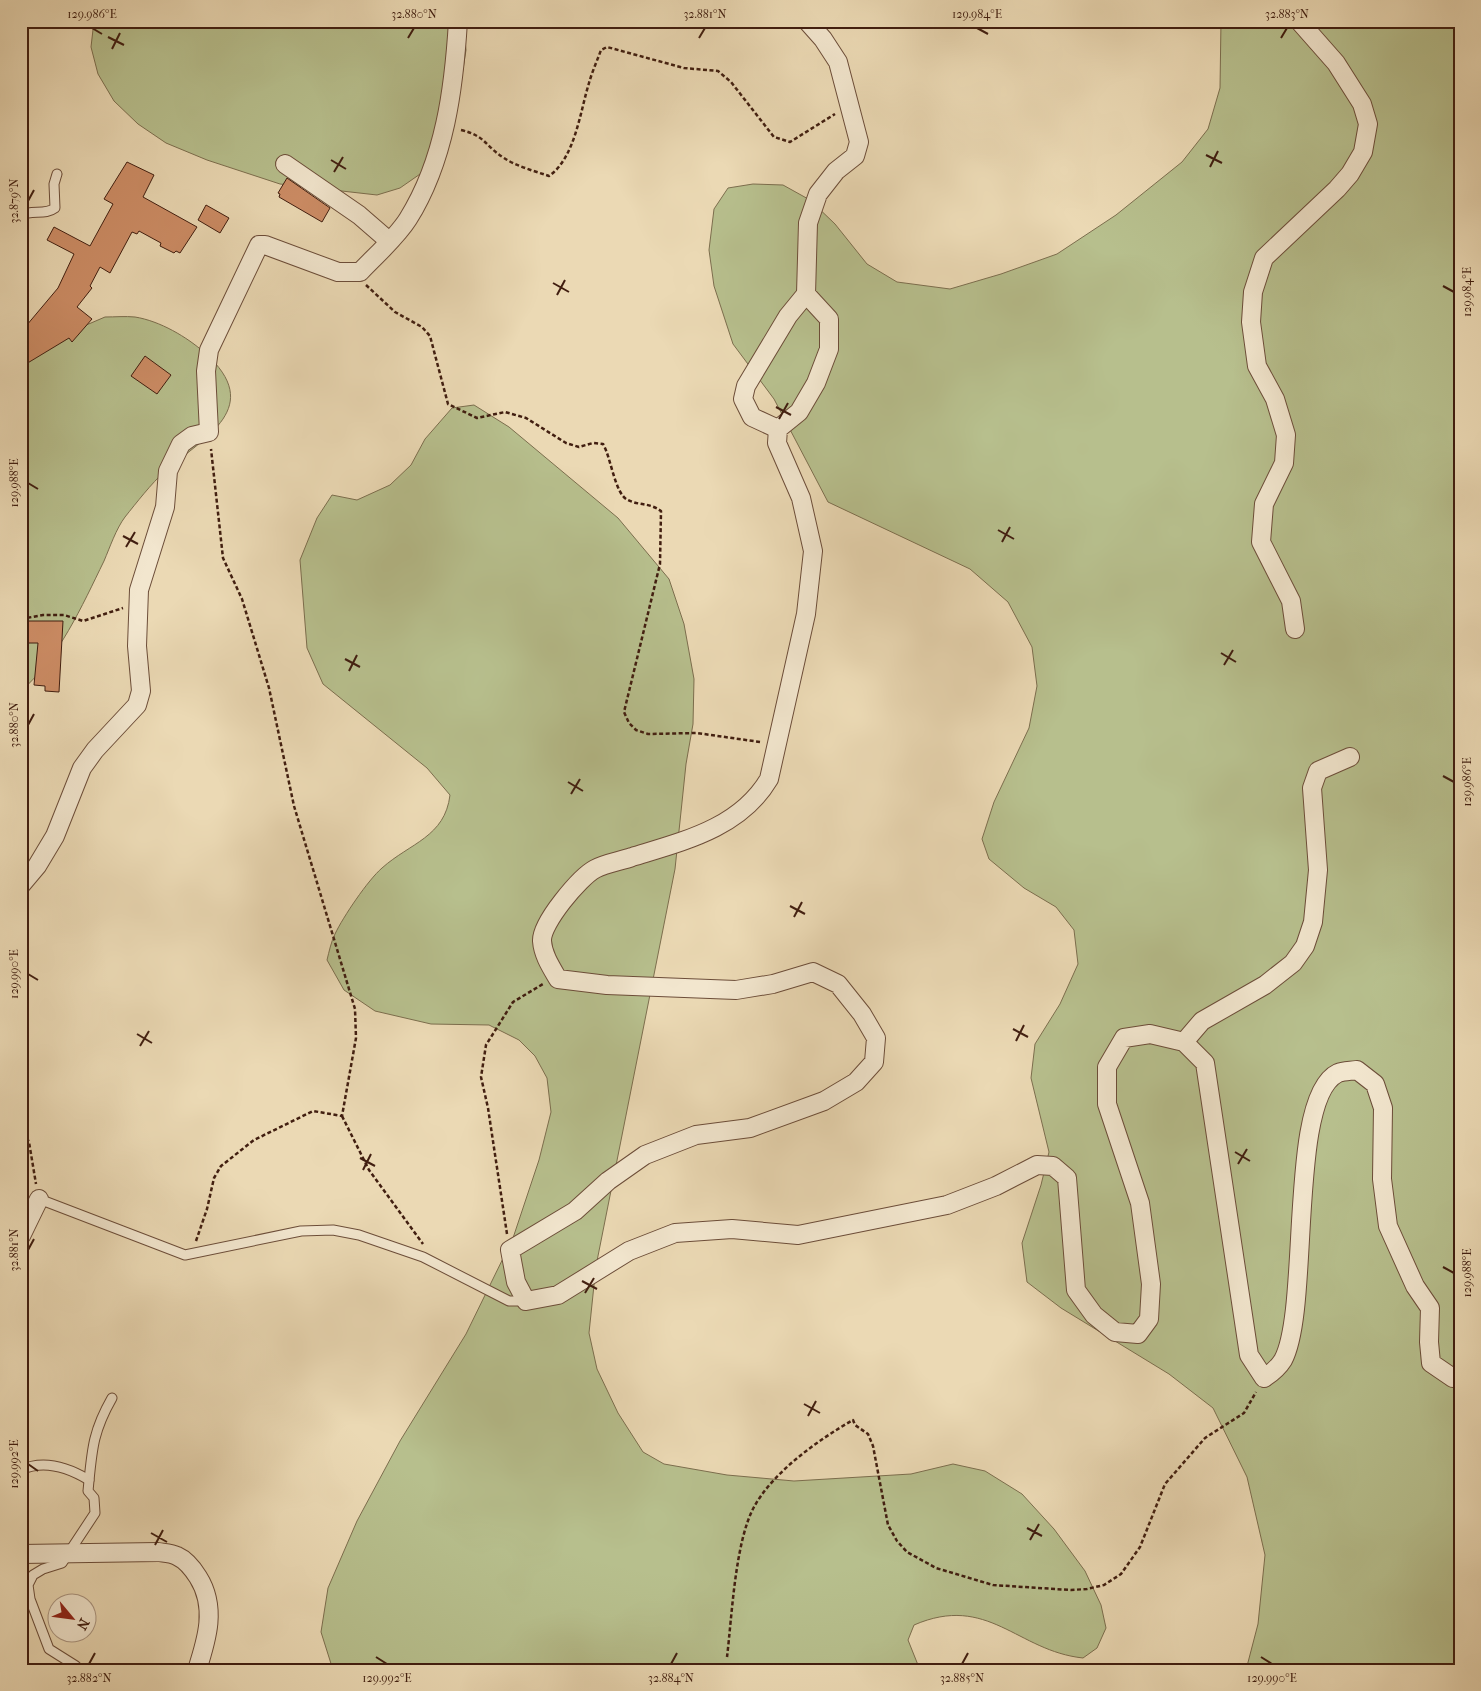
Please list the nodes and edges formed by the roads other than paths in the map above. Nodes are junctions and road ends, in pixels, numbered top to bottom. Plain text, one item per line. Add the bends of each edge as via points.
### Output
1 (458, 21) edge
2 (807, 21) edge
3 (1299, 21) edge
4 (284, 164) dead end
5 (57, 174) dead end
6 (21, 215) edge
7 (389, 241) junction
8 (806, 294) junction
9 (778, 429) junction
10 (1295, 629) dead end
11 (1350, 757) dead end
12 (21, 886) edge
13 (1184, 1042) junction
14 (39, 1199) joint
15 (21, 1236) edge
16 (526, 1301) junction
17 (1460, 1377) edge
18 (112, 1398) dead end
19 (21, 1420) edge
20 (21, 1435) edge
21 (21, 1470) edge
22 (89, 1480) junction
23 (67, 1553) junction
24 (21, 1554) edge
25 (202, 1664) edge
26 (78, 1670) edge

1 - 7 street via 445,127 428,180 408,220
2 - 8 street via 838,62 859,142 855,156 836,171 818,194 808,223
3 - 10 street via 1336,63 1362,104 1368,124 1363,152 1350,174 1264,258 1253,292 1251,322 1257,366 1275,399 1286,435 1284,463 1264,504 1261,542 1291,601
4 - 7 street via 359,215
5 - 6 lane via 55,208 50,212 29,211
7 - 12 street via 360,272 338,272 259,245 210,350 206,371 209,432 192,436 181,444 168,471 165,507 139,590 137,646 142,691 137,705 82,768 55,836
8 - 9 street via 829,319 829,349 816,383 799,412
8 - 9 street via 746,386 743,398 752,417
9 - 16 street via 777,443 800,498 813,551 806,614 770,779 759,797 738,815 692,839 595,869 553,914 542,939 547,961 558,979 607,985 736,990 773,984 813,972 838,984 862,1014 876,1038 874,1062 856,1082 824,1101 750,1128 696,1135 645,1155 608,1181 575,1211 510,1250 516,1282
11 - 13 street via 1318,771 1312,788 1318,870 1313,922 1305,946 1292,963 1265,985 1202,1021
13 - 16 street via 1150,1034 1124,1038 1107,1067 1107,1104 1140,1203 1151,1284 1149,1319 1138,1334 1115,1332 1094,1315 1076,1290 1067,1178 1053,1166 1037,1165 996,1186 947,1205 798,1235 732,1229 675,1233 629,1251 558,1294
13 - 17 street via 1205,1063 1249,1355 1264,1378 1276,1370 1284,1358 1294,1318 1302,1196 1310,1132 1320,1097 1323,1088 1338,1074 1357,1070 1375,1084 1383,1108 1382,1179 1388,1226 1415,1286 1430,1308 1431,1363 1453,1378
14 - 15 street
14 - 16 lane via 186,1255 301,1231 333,1230 359,1235 423,1257 509,1301
18 - 22 lane via 94,1435
19 - 20 lane
21 - 22 lane via 30,1466 70,1468
22 - 23 lane via 88,1491 94,1498 95,1513
23 - 24 street
23 - 25 street via 158,1552 177,1556 192,1567 204,1586 210,1609
23 - 26 lane via 62,1563 33,1575 28,1585 49,1649

